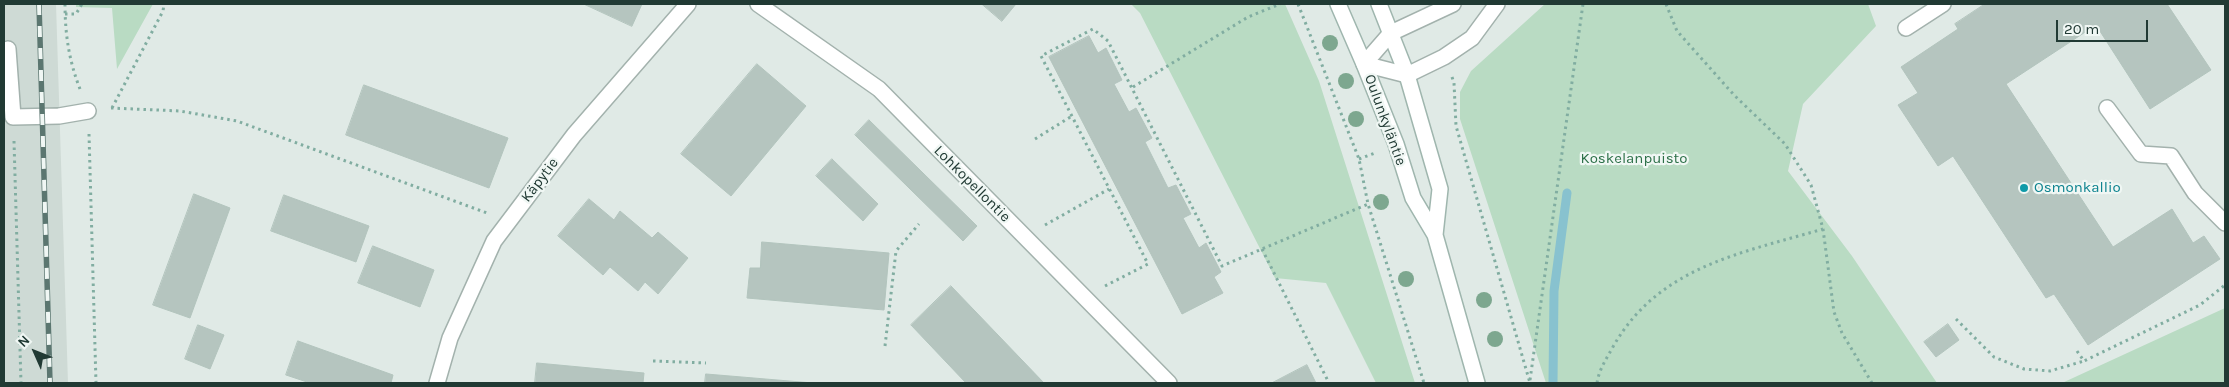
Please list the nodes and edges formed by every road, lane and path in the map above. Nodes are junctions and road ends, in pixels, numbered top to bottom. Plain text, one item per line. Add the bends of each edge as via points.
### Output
1 (65, 4) edge
2 (82, 4) edge
3 (164, 4) edge
4 (688, 4) edge
5 (758, 4) edge
6 (1280, 4) edge
7 (1298, 4) edge
8 (1338, 4) edge
9 (1379, 4) edge
10 (1453, 4) edge
11 (1497, 4) edge
12 (1583, 4) edge
13 (1666, 4) edge
14 (1943, 4) edge
15 (65, 14) junction
16 (1906, 28) dead end
17 (1391, 33) junction
18 (8, 49) dead end
19 (1364, 64) junction
20 (1407, 75) junction
21 (1454, 83) dead end
22 (1132, 87) junction
23 (112, 108) junction
24 (2107, 108) dead end
25 (88, 110) junction
26 (1072, 116) junction
27 (13, 118) junction
28 (1034, 139) dead end
29 (1110, 189) junction
30 (1368, 204) junction
31 (509, 221) junction
32 (2225, 223) edge
33 (919, 224) dead end
34 (1042, 226) dead end
35 (1823, 229) junction
36 (1435, 236) junction
37 (1262, 249) junction
38 (2225, 284) edge
39 (1102, 287) dead end
40 (1956, 319) dead end
41 (885, 346) dead end
42 (2077, 352) dead end
43 (653, 361) dead end
44 (2084, 361) junction
45 (706, 363) dead end
46 (21, 383) edge
47 (96, 383) edge
48 (437, 383) edge
49 (1169, 383) edge
50 (1329, 383) edge
51 (1424, 383) edge
52 (1477, 383) edge
53 (1530, 383) edge
54 (1597, 383) edge
55 (1872, 383) edge

1 - 15 path
2 - 15 path via 76,14
3 - 23 path
4 - 31 street, Käpytie via 574,135
5 - 49 street, Lohkopellontie via 878,89
6 - 22 path via 1248,17
7 - 30 path via 1359,159
8 - 19 street, Oulunkyläntie
9 - 17 street, Oulunkyläntie
10 - 17 street
11 - 20 street via 1472,38 1444,57
12 - 53 path
13 - 35 path via 1677,31 1734,95 1785,144 1811,185
14 - 16 street
15 - 25 path via 65,35 72,67
17 - 19 street
17 - 20 street, Oulunkyläntie
18 - 27 street
19 - 20 street
19 - 36 street, Oulunkyläntie via 1396,144 1413,198
20 - 36 street, Oulunkyläntie via 1440,189
21 - 53 path via 1456,126
22 - 26 path via 1108,41 1092,29 1041,56
22 - 37 path via 1222,266
23 - 25 path
23 - 31 path via 180,111 236,121
24 - 32 street via 2141,154 2171,156 2195,193
25 - 27 street via 59,116
25 - 47 path
26 - 28 path
26 - 29 path
27 - 46 path
29 - 34 path
29 - 39 path via 1148,264
30 - 37 path
30 - 51 path
31 - 48 street, Käpytie via 494,241 450,338
33 - 41 path via 896,252
35 - 54 path via 1731,256 1684,275 1652,296 1622,332 1598,372
35 - 55 path via 1834,312 1842,333
36 - 52 street, Oulunkyläntie
37 - 50 path
38 - 44 path via 2200,305
40 - 44 path via 1994,357 2024,369 2050,371
42 - 44 path
43 - 45 path

